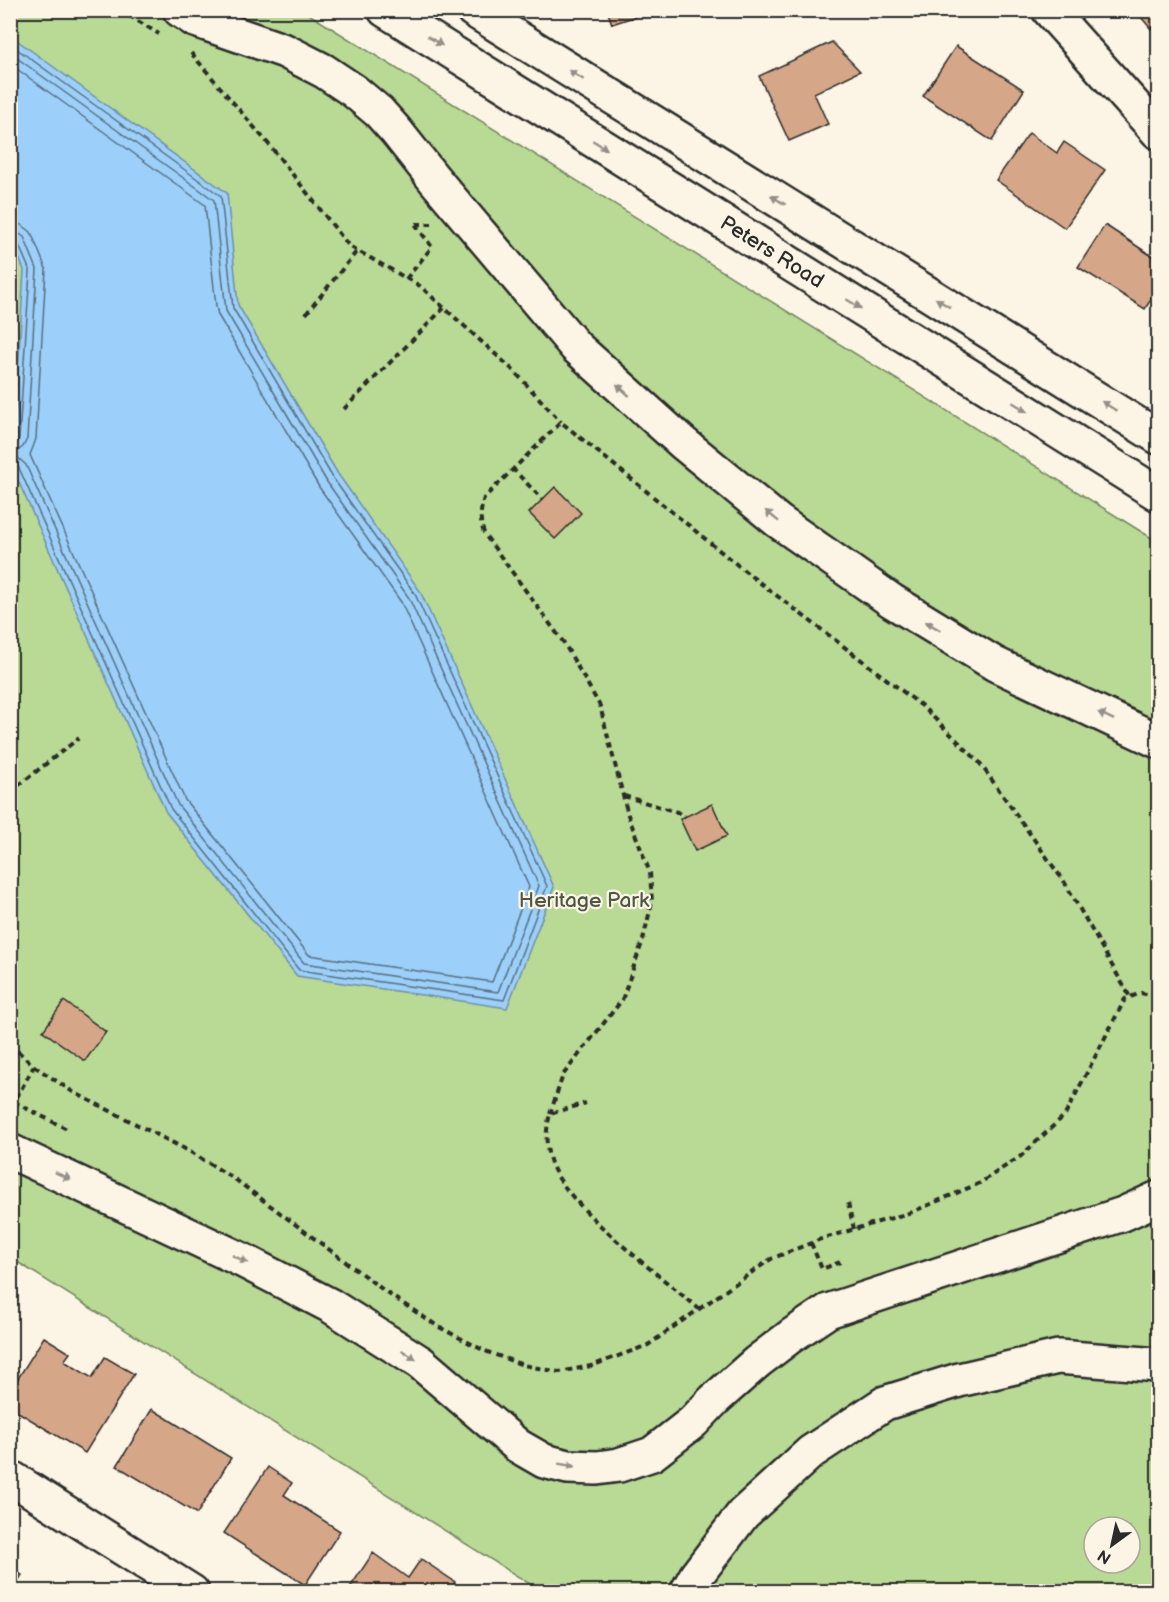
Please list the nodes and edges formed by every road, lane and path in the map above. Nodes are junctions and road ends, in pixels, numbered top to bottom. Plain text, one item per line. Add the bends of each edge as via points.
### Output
1 (120, 10) edge
2 (385, 10) edge
3 (472, 10) edge
4 (1049, 10) edge
5 (173, 24) edge
6 (185, 49) dead end
7 (1158, 132) edge
8 (415, 224) dead end
9 (357, 251) junction
10 (406, 279) junction
11 (444, 308) junction
12 (306, 314) dead end
13 (344, 409) dead end
14 (561, 422) junction
15 (1158, 437) edge
16 (512, 468) junction
17 (1158, 494) edge
18 (543, 500) dead end
19 (79, 738) dead end
20 (1158, 741) edge
21 (10, 792) edge
22 (624, 796) junction
23 (685, 817) dead end
24 (1130, 997) junction
25 (1158, 997) edge
26 (10, 1044) edge
27 (34, 1066) junction
28 (586, 1103) dead end
29 (550, 1114) junction
30 (69, 1130) dead end
31 (10, 1151) edge
32 (1158, 1198) edge
33 (848, 1203) dead end
34 (854, 1229) junction
35 (811, 1243) junction
36 (843, 1261) dead end
37 (699, 1309) junction
38 (1158, 1365) edge
39 (10, 1478) edge
40 (192, 1592) edge
41 (687, 1592) edge

1 - 5 path
2 -> 17 main road, Peters Road
15 -> 3 main road
4 - 7 main road
20 -> 5 main road via 995,664 892,601 778,521 576,347 380,112 354,91 285,51 195,20
6 - 9 path
8 - 10 path via 432,247
9 - 10 path
9 - 12 path
10 - 11 path
11 - 13 path
11 - 14 path via 514,371
14 - 16 path
14 - 24 path via 751,576 922,706 979,762 1065,883
16 - 18 path
16 - 22 path via 484,498 481,527 564,643 600,706
19 - 21 path
22 - 23 path
22 - 29 path via 650,873 652,902 622,1000 564,1075
24 - 25 path via 1141,993
24 - 34 path via 1125,999 1065,1114 1021,1156 980,1182 912,1212
26 - 27 path
27 - 30 path via 14,1102
27 - 37 path via 73,1092 189,1151 236,1180 439,1327 523,1365 559,1372 591,1366 648,1346
28 - 29 path
29 - 37 path via 546,1138 558,1179 597,1222
31 -> 32 main road via 331,1306 421,1363 518,1446 544,1461 568,1467 619,1466 652,1454 757,1362 828,1311 1123,1214
33 - 34 path
34 - 35 path
35 - 36 path via 822,1269
35 - 37 path via 771,1259
38 - 41 main road via 1058,1357 959,1380 885,1403 811,1452 743,1514
39 - 40 main road

